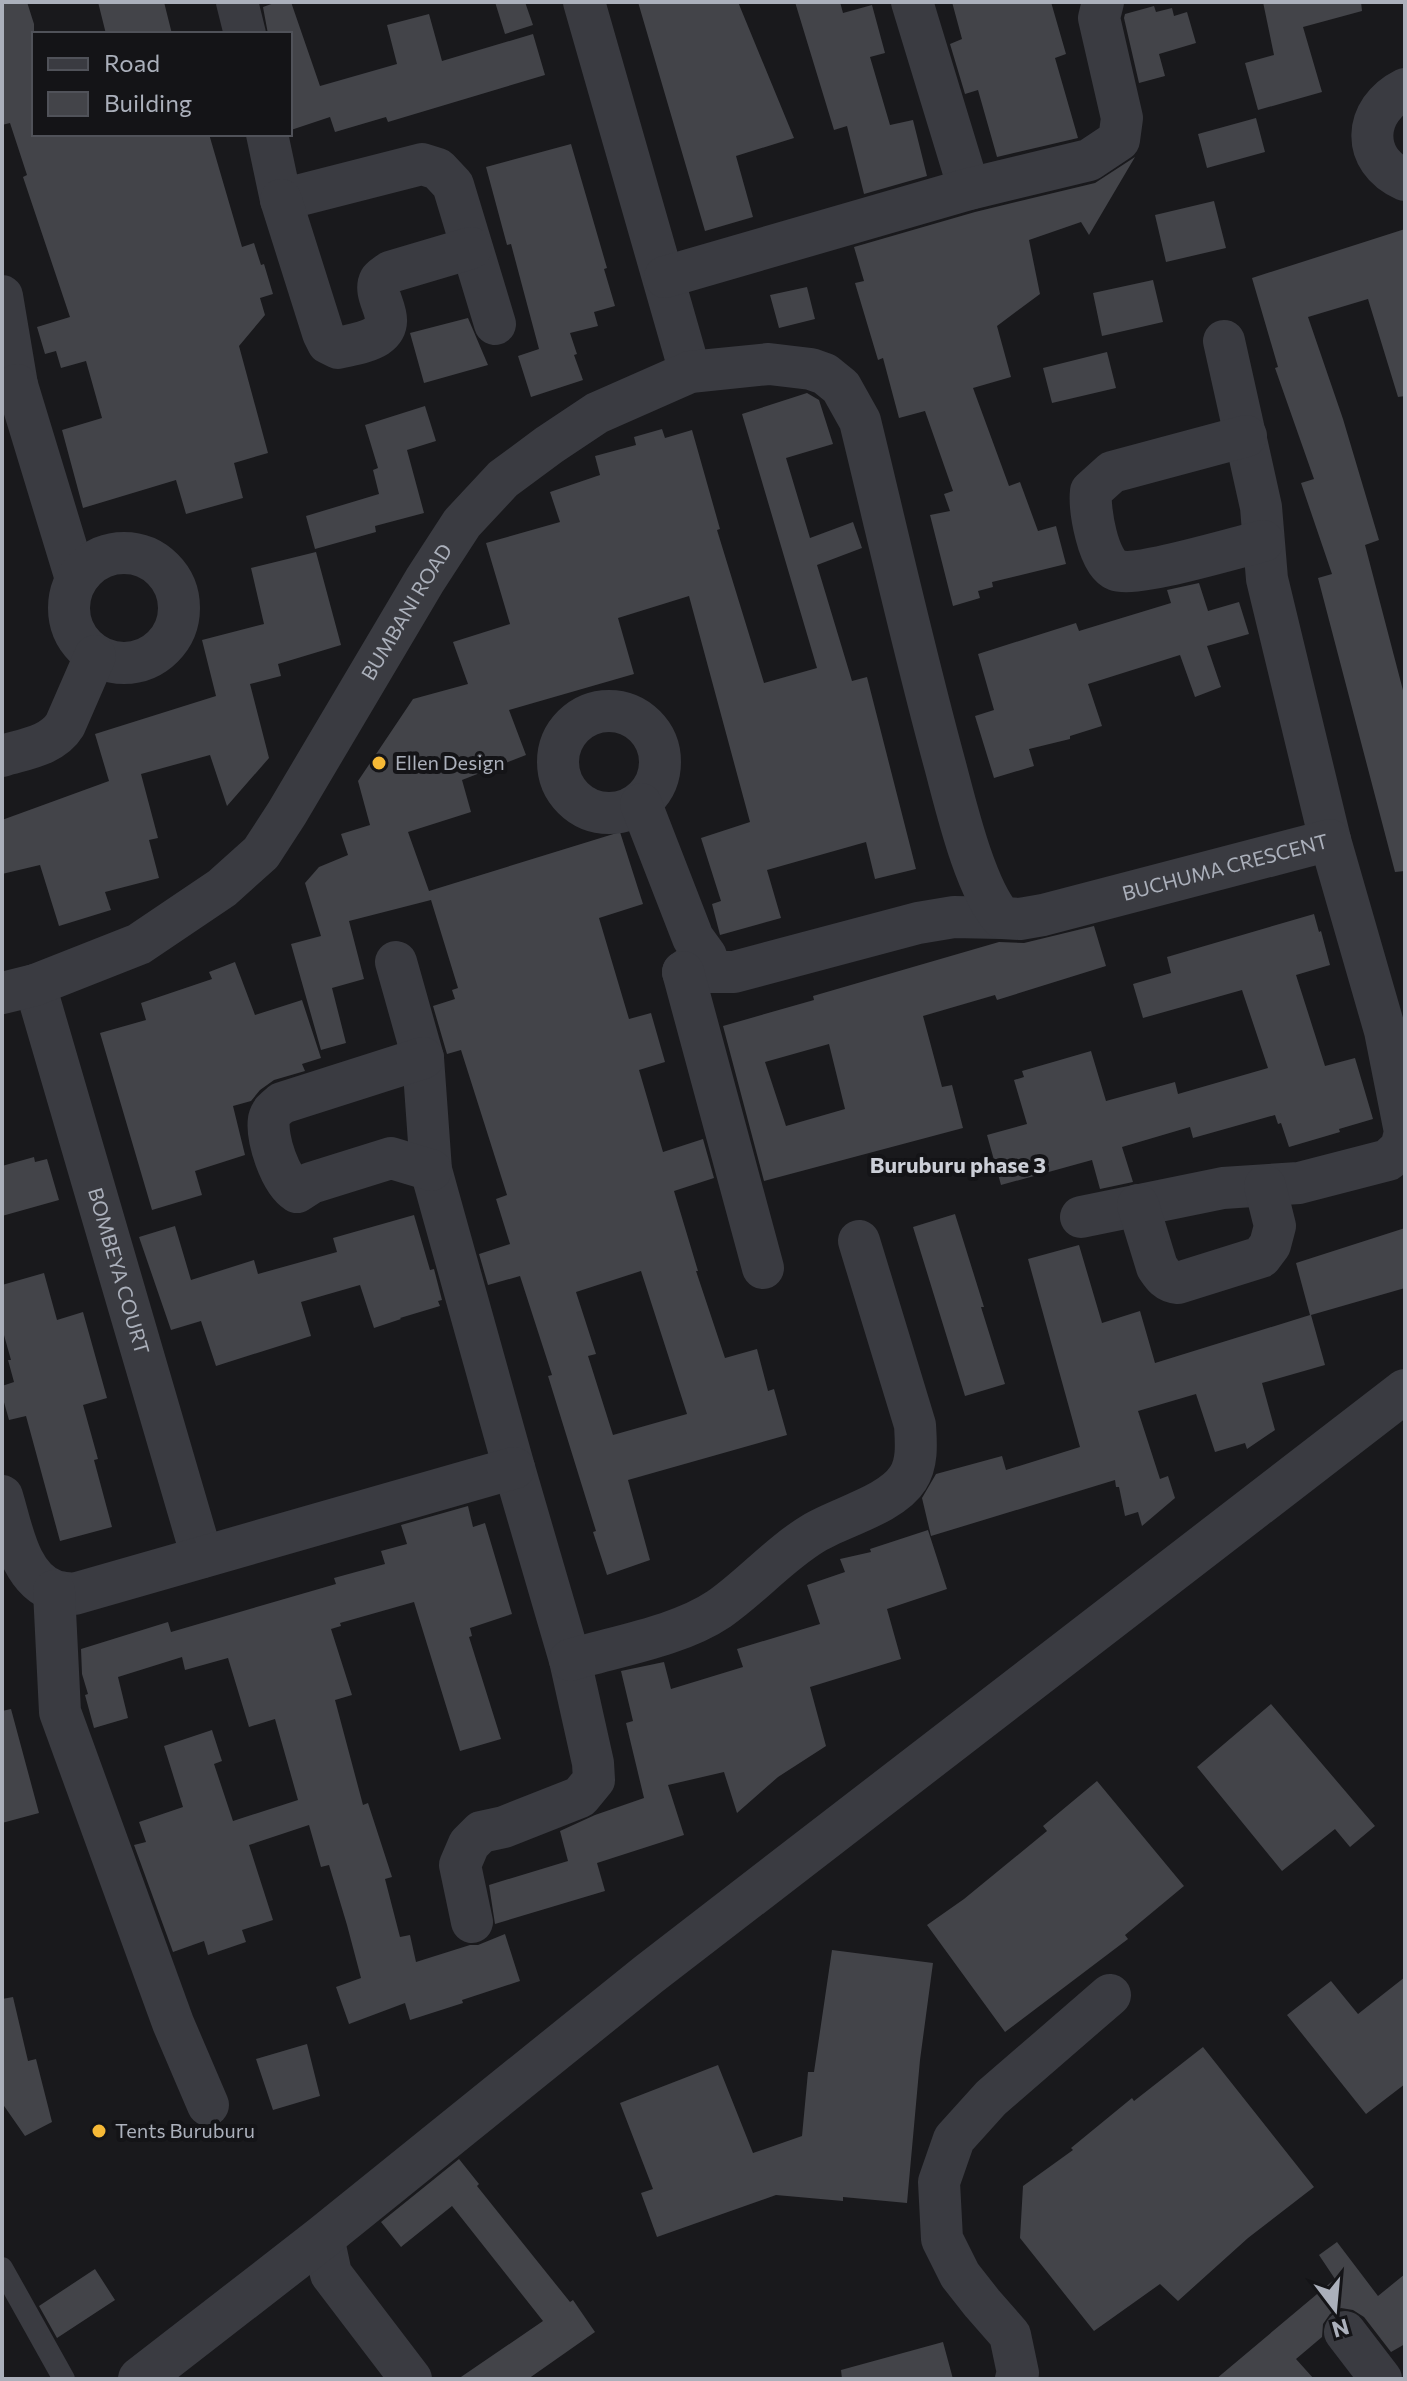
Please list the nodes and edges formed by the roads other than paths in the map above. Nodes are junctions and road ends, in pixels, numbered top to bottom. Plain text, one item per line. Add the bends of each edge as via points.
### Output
1 (237, 2) edge
2 (584, 2) edge
3 (912, 2) edge
4 (1103, 2) edge
5 (244, 32) edge
6 (1405, 89) edge
7 (267, 136) edge
8 (1405, 180) edge
9 (969, 189) junction
10 (281, 200) junction
11 (471, 248) junction
12 (665, 277) junction
13 (2, 296) edge
14 (495, 324) dead end
15 (1224, 341) dead end
16 (690, 372) junction
17 (10, 388) edge
18 (1246, 436) junction
19 (1263, 541) junction
20 (76, 579) junction
21 (95, 656) junction
22 (2, 756) edge
23 (641, 804) dead end
24 (1330, 840) junction
25 (1002, 918) junction
26 (396, 962) dead end
27 (683, 972) junction
28 (18, 989) edge
29 (1395, 1028) edge
30 (423, 1058) junction
31 (431, 1170) junction
32 (1265, 1186) junction
33 (1138, 1205) junction
34 (1081, 1217) dead end
35 (859, 1241) dead end
36 (763, 1268) dead end
37 (1405, 1391) edge
38 (514, 1468) junction
39 (2, 1496) edge
40 (202, 1557) junction
41 (54, 1591) junction
42 (570, 1660) junction
43 (472, 1922) dead end
44 (1110, 1995) dead end
45 (208, 2105) dead end
46 (316, 2257) junction
47 (2, 2268) edge
48 (1345, 2332) dead end
49 (64, 2379) edge
50 (140, 2379) edge
51 (411, 2379) edge
52 (1016, 2379) edge
53 (1381, 2379) edge

1 - 5 street
2 - 12 street
3 - 9 street
4 - 9 street via 1099,18 1122,118 1119,140 1089,160
6 - 8 street via 1383,103 1372,127 1375,152 1390,173
7 - 10 street
9 - 12 street
10 - 11 street via 432,165 453,185
10 - 11 street via 323,333 338,348 373,339 385,327 379,287 383,277
11 - 14 street
12 - 16 street
13 - 17 street
15 - 18 street
16 - 25 street, BUMBANI ROAD via 769,364 811,369 841,387 860,421 961,823 991,904
16 - 28 street, BUMBANI ROAD via 597,413 503,479 462,523 261,853 222,888 139,944
17 - 20 street
18 - 19 street
18 - 19 street via 1112,472 1091,491 1089,506 1105,562 1117,571 1129,573
19 - 24 street via 1267,579
20 - 21 street via 68,607 75,635
20 - 21 street via 98,559 126,552 154,561 174,582 181,610 172,638 151,658 122,664
21 - 22 street via 59,735
23 - 27 street via 693,938 706,956
24 - 25 street, BUCHUMA CRESCENT via 1043,915
24 - 29 street, BUCHUMA CRESCENT
25 - 27 street, BUCHUMA CRESCENT via 918,923 734,972
26 - 30 street
27 - 36 street
28 - 40 street, BOMBEYA COURT
29 - 32 street, BUCHUMA CRESCENT via 1405,1132 1401,1148 1388,1160 1299,1183
30 - 31 street
30 - 31 street via 282,1103 272,1111 269,1136 282,1175 297,1192 391,1158
31 - 38 street
32 - 33 street, BUCHUMA CRESCENT via 1223,1188
32 - 33 street via 1275,1226 1261,1257 1178,1283 1157,1267
33 - 34 street, BUCHUMA CRESCENT
35 - 42 street via 915,1425 917,1450 908,1478 891,1495 814,1533 720,1608 690,1625
37 - 46 street via 649,1974
38 - 40 street
38 - 42 street
39 - 41 street via 24,1564
40 - 41 street via 74,1594
41 - 45 street via 60,1712
42 - 43 street via 594,1780 580,1797 481,1832 469,1844 460,1865
44 - 52 street via 991,2098 954,2139 939,2182 942,2239 960,2275 1010,2335
46 - 50 street
46 - 51 street
47 - 49 lane
48 - 53 street

